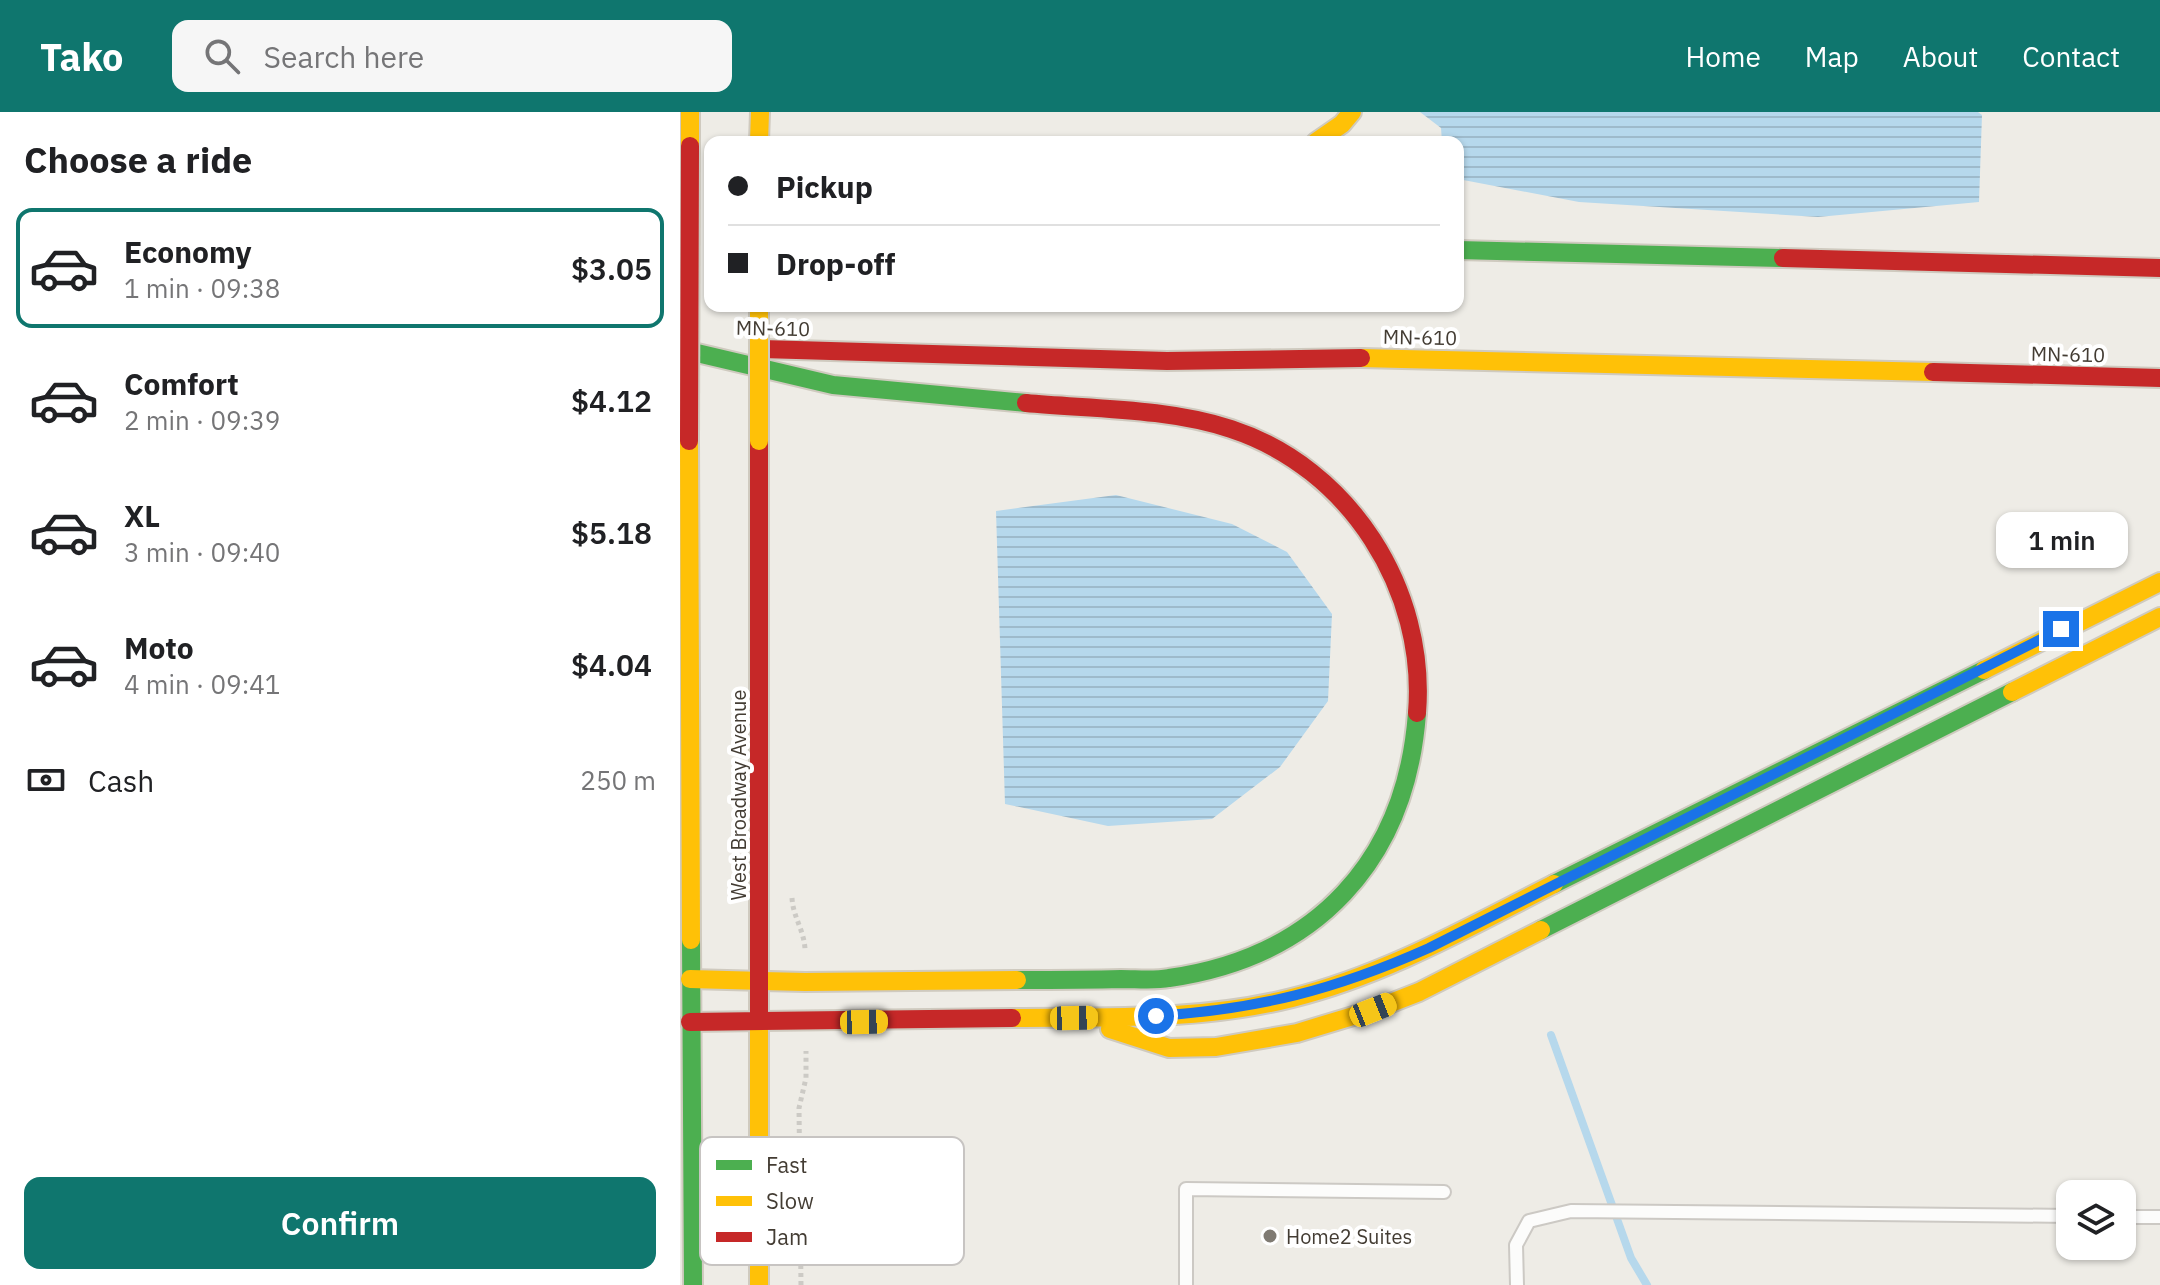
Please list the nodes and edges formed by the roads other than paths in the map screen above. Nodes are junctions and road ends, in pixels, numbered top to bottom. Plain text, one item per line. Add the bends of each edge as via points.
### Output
1 (690, 112) edge
2 (760, 112) edge
3 (1350, 116) edge
4 (759, 136) edge
5 (1324, 136) edge
6 (704, 208) edge
7 (680, 209) edge
8 (680, 228) edge
9 (704, 229) edge
10 (1464, 250) edge
11 (2160, 268) edge
12 (759, 312) edge
13 (680, 348) edge
14 (2160, 378) edge
15 (2160, 582) edge
16 (2160, 617) edge
17 (690, 979) junction
18 (760, 982) junction
19 (1074, 1018) junction
20 (690, 1022) junction
21 (760, 1023) junction
22 (760, 1137) edge
23 (1444, 1192) dead end
24 (2056, 1216) edge
25 (2136, 1217) edge
26 (2160, 1217) edge
27 (759, 1265) edge
28 (693, 1285) edge
29 (759, 1285) edge
30 (1186, 1285) edge
31 (1517, 1285) edge

1 - 17 main road, bridge
2 - 4 main road
3 - 5 main road
6 - 7 main road
8 - 9 main road
10 - 11 main road
12 - 18 main road, West Broadway Avenue, bridge
13 - 14 main road, MN-610 via 1167,361 1400,358
13 - 18 main road via 833,385 1158,415 1236,431 1299,464 1365,526 1387,560 1412,621 1421,679 1407,782 1388,833 1353,884 1306,926 1271,948 1205,973 1166,979
15 - 19 main road via 1391,965 1251,1007
16 - 19 main road via 1419,992 1373,1010 1297,1033 1189,1048 1169,1048
17 - 18 main road
17 - 20 main road
18 - 21 main road, West Broadway Avenue
19 - 21 main road
20 - 21 main road
20 - 28 main road
21 - 22 main road, West Broadway Avenue
23 - 30 lane via 1186,1189
24 - 31 lane via 1571,1211 1529,1221 1516,1245
25 - 26 lane
27 - 29 main road, West Broadway Avenue

